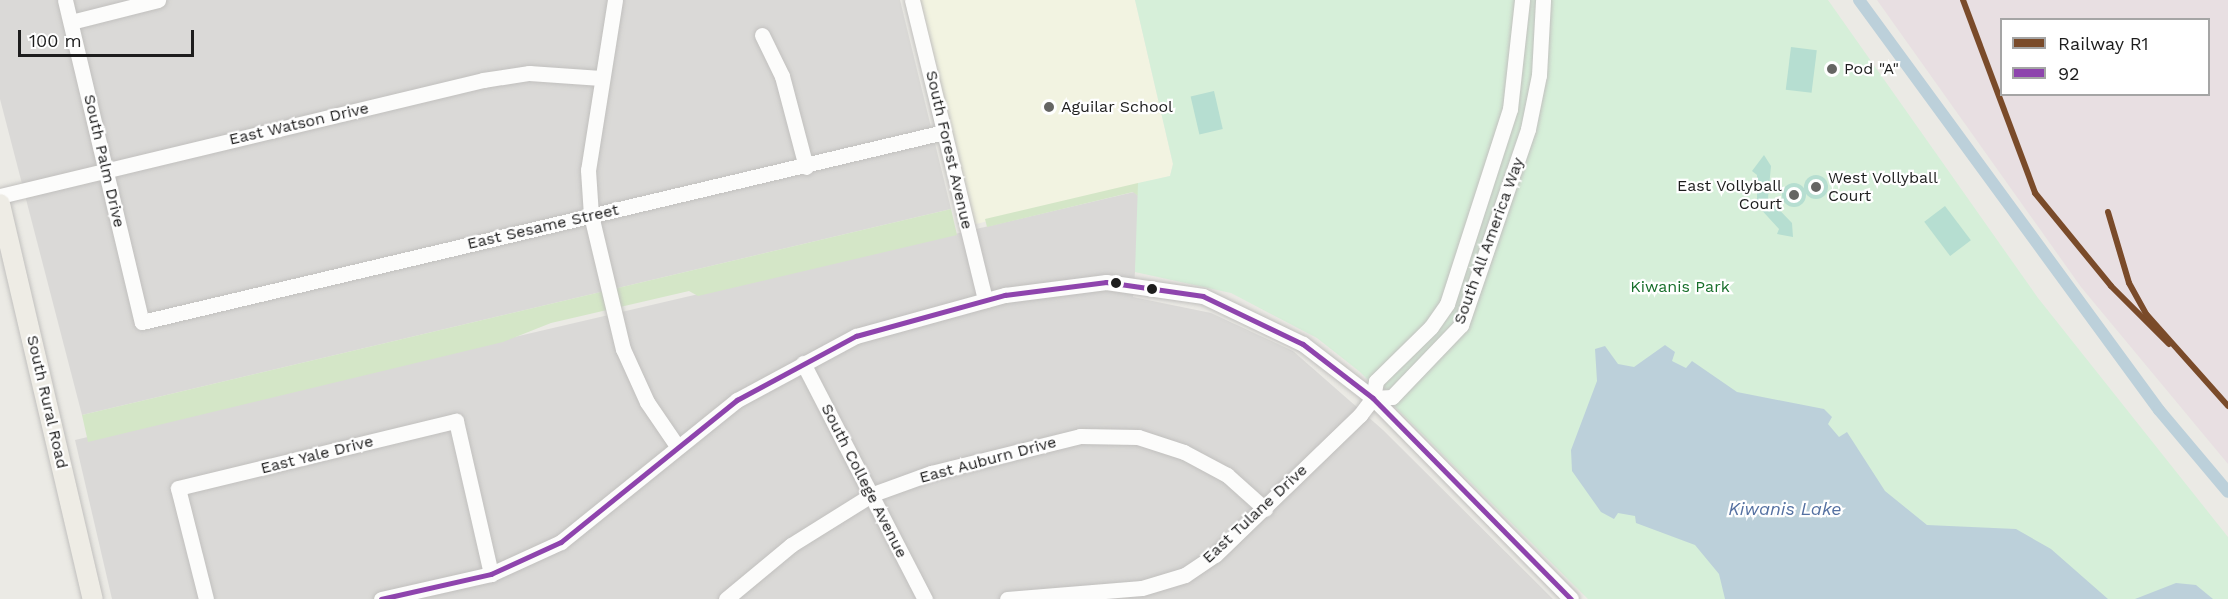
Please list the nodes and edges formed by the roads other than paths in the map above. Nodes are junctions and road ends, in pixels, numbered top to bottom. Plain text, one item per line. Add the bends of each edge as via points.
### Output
1 (65, 0) edge
2 (158, 0) edge
3 (615, 0) edge
4 (912, 0) edge
5 (1522, 0) edge
6 (1543, 0) edge
7 (71, 22) junction
8 (762, 35) dead end
9 (601, 78) junction
10 (1513, 97) junction
11 (1534, 101) junction
12 (944, 132) junction
13 (806, 167) junction
14 (106, 170) junction
15 (0, 196) edge
16 (0, 204) edge
17 (591, 215) junction
18 (985, 300) junction
19 (142, 322) joint
20 (1400, 357) junction
21 (803, 363) junction
22 (1416, 373) junction
23 (1373, 398) junction
24 (677, 446) junction
25 (873, 494) junction
26 (1265, 509) junction
27 (491, 574) junction
28 (733, 597) edge
29 (93, 599) edge
30 (206, 599) edge
31 (381, 599) edge
32 (925, 599) edge
33 (1007, 599) edge
34 (1570, 599) edge

1 - 7 street, South Palm Drive
2 - 7 street
3 - 9 street
4 - 12 street, South Forest Avenue
5 - 10 street, South All America Way
6 - 11 street, South All America Way
7 - 14 street, South Palm Drive
8 - 13 street via 782,76
9 - 14 street, East Watson Drive via 529,73 483,80
9 - 17 street via 588,170
10 - 11 street
10 - 20 street, South All America Way via 1447,304
11 - 22 street, South All America Way via 1461,326
12 - 13 street, East Sesame Street
12 - 18 street, South Forest Avenue
13 - 17 street, East Sesame Street
14 - 15 street, East Watson Drive
14 - 19 street, South Palm Drive
16 - 29 main road, South Rural Road
17 - 19 street, East Sesame Street
17 - 24 street via 623,348 647,402
18 - 21 street via 856,336
18 - 23 street via 1106,282 1203,296 1286,333
20 - 22 street
20 - 23 street, South All America Way via 1377,381
21 - 24 street via 737,400
21 - 25 street, South College Avenue
22 - 23 street, South All America Way via 1392,397
23 - 26 street, East Tulane Drive
23 - 34 street
24 - 27 street via 615,504 561,542
25 - 26 street, East Auburn Drive via 1021,449 1080,436 1138,437 1184,452 1227,475
25 - 28 street, East Auburn Drive via 791,544
25 - 32 street, South College Avenue
26 - 33 street, East Tulane Drive via 1185,575 1142,588
27 - 30 street, East Yale Drive via 456,421 178,488
27 - 31 street

